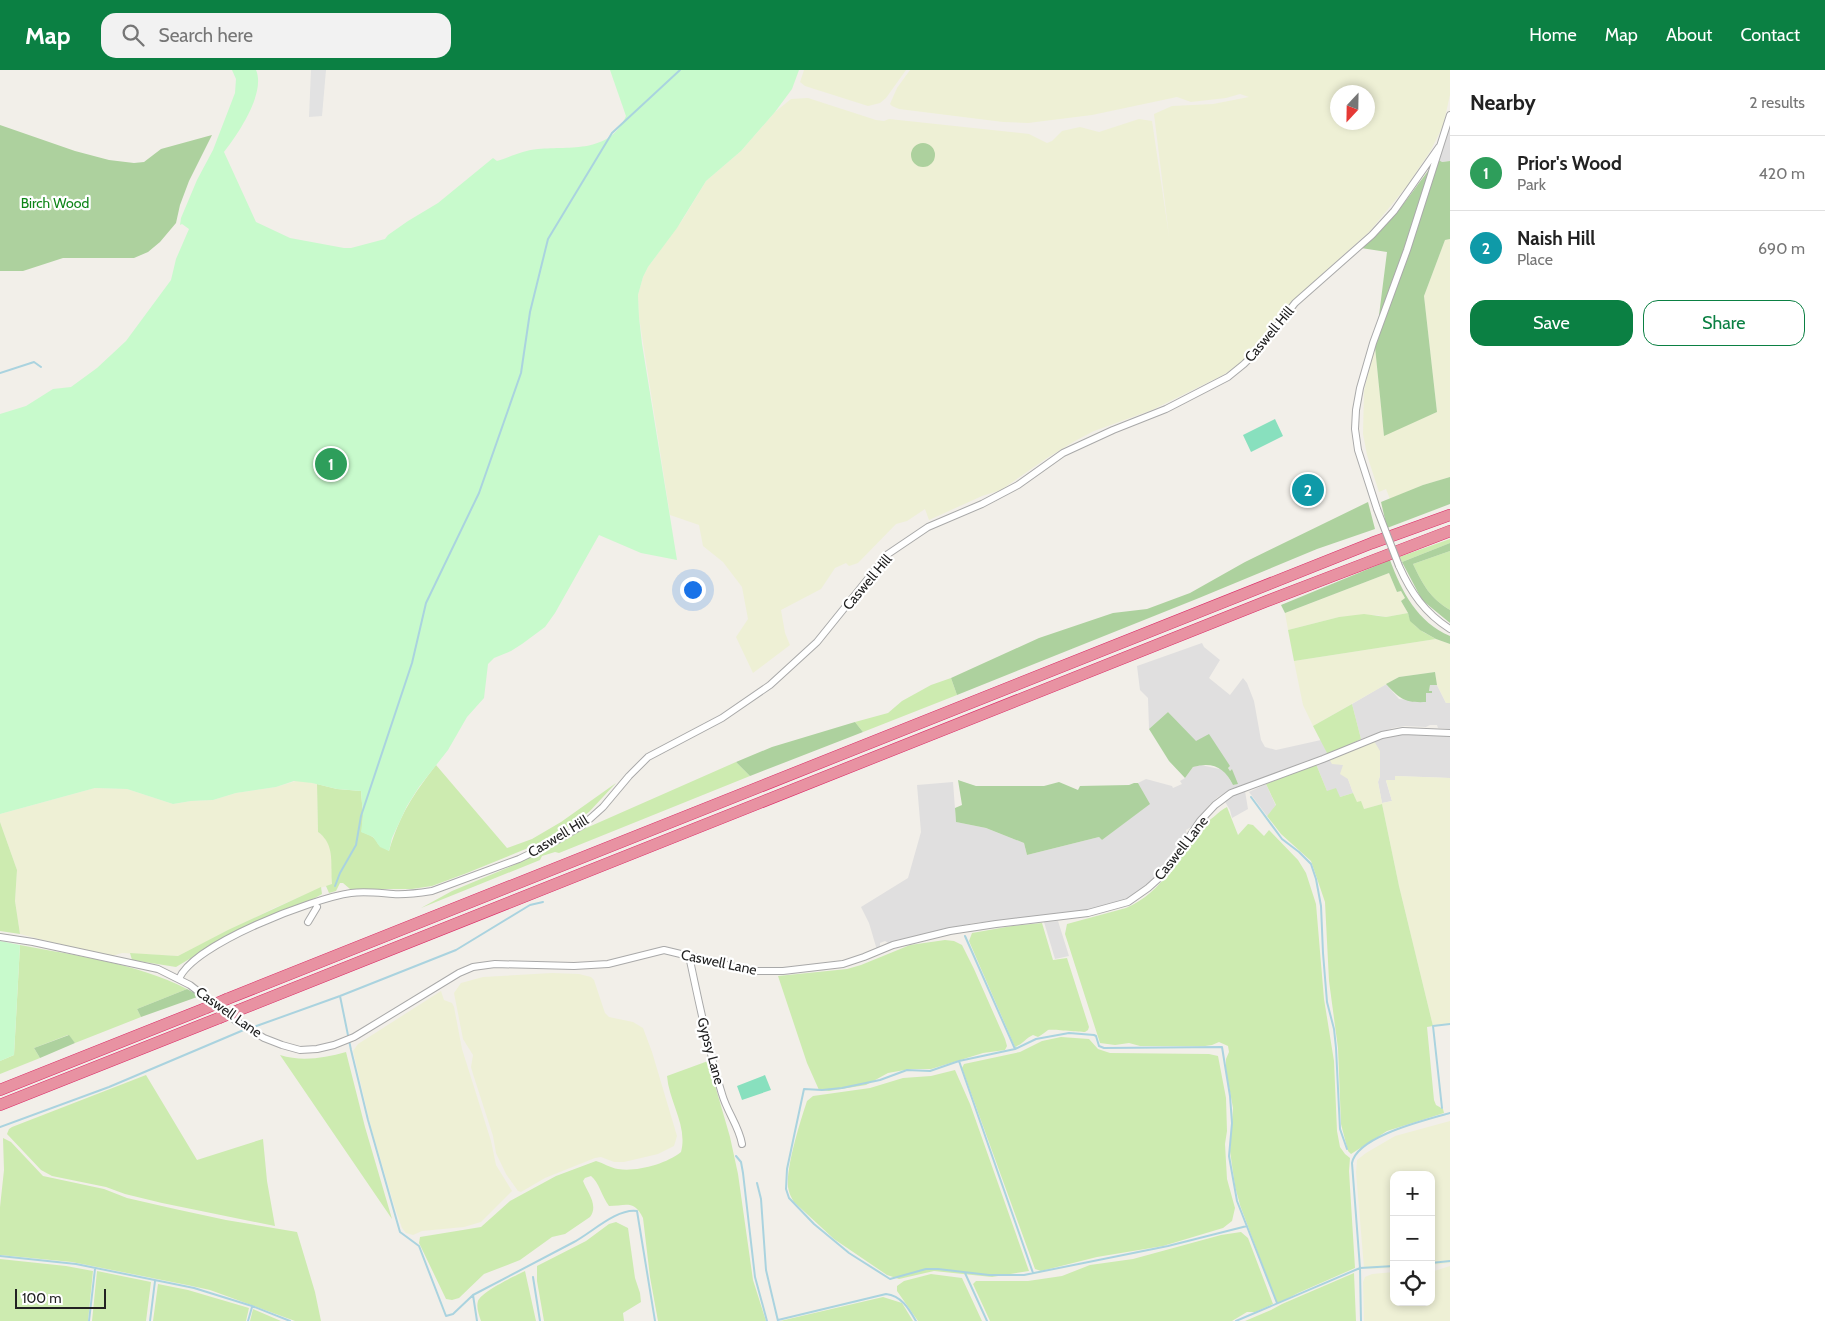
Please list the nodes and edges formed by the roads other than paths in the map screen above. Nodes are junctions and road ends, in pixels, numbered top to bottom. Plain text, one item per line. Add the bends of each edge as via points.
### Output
1 (1450, 115) edge
2 (1438, 147) junction
3 (1450, 515) edge
4 (1450, 531) edge
5 (1450, 629) edge
6 (1450, 733) edge
7 (304, 906) junction
8 (317, 907) dead end
9 (0, 937) edge
10 (689, 956) junction
11 (179, 979) junction
12 (0, 1090) edge
13 (0, 1105) edge
14 (742, 1144) dead end

1 - 2 street
2 - 5 street, bridge via 1407,250 1373,343 1360,388 1355,429 1358,450 1408,587 1420,604
2 - 7 street, Caswell Hill via 1372,236 1295,303 1242,366 1228,377 1166,409 1062,453 1018,486 928,527 888,554 817,642 770,685 722,718 648,757 583,825 519,859 432,891 416,894 352,893
3 - 12 highway, bridge
4 - 13 highway, bridge
6 - 10 street, Caswell Lane via 1403,731 1382,734 1231,793 1200,821 1158,879 1138,896 1118,905 1074,916 941,933 893,945 864,958 836,965 759,972
7 - 8 street via 309,920
7 - 11 street, Caswell Hill via 230,938 192,961
9 - 11 street, Caswell Lane via 158,969
10 - 11 street, Caswell Lane via 664,950 601,965 495,964 473,968 445,981 354,1037 318,1049 300,1050 264,1038
10 - 14 street, Gypsy Lane via 707,1045 724,1101 740,1130

